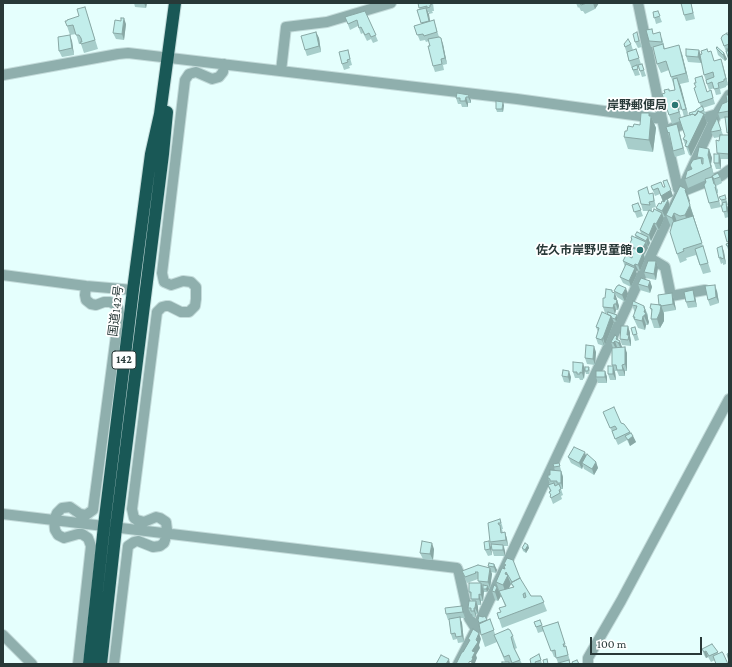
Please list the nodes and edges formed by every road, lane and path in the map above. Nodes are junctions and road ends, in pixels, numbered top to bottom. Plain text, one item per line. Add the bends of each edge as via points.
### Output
1 (175, 3) edge
2 (391, 3) edge
3 (638, 3) edge
4 (168, 58) junction
5 (224, 64) junction
6 (281, 71) junction
7 (3, 75) edge
8 (729, 95) edge
9 (717, 114) junction
10 (662, 118) junction
11 (664, 130) junction
12 (729, 170) edge
13 (680, 192) junction
14 (650, 258) junction
15 (3, 275) edge
16 (86, 286) junction
17 (133, 290) junction
18 (705, 290) edge
19 (729, 399) edge
20 (3, 514) edge
21 (54, 520) junction
22 (104, 526) junction
23 (116, 528) junction
24 (166, 534) junction
25 (476, 629) junction
26 (3, 635) edge
27 (32, 664) edge
28 (78, 664) edge
29 (89, 664) edge
30 (101, 664) edge
31 (114, 664) edge
32 (458, 664) edge
33 (588, 664) edge

1 - 4 highway, 国道142号 / 142
2 - 6 street via 327,22 286,27
3 - 10 street
4 - 5 street
4 - 7 street via 123,53
4 - 17 highway, 国道142号 / 142 via 151,154
4 - 23 highway, 国道142号 / 142 via 171,76 163,154
5 - 6 street
5 - 24 street via 219,78 212,79 196,72 189,74 185,80 162,273 164,282 171,285 183,281 191,282 196,287 196,299 195,306 189,312 181,312 169,306 162,307 157,312 132,509 134,518 141,522 156,517 166,522
6 - 10 street
8 - 9 street
9 - 11 street
9 - 13 street
10 - 11 street
11 - 13 street
12 - 13 street via 721,176
13 - 14 street
14 - 18 street via 665,267 671,296
14 - 25 street
15 - 16 street
16 - 17 street
16 - 21 street via 86,300 96,305 110,302 118,308 119,313 94,505 93,510 86,515 70,507 62,508 56,513
17 - 22 highway, 国道142号 / 142
19 - 33 street via 588,658
20 - 21 street
21 - 22 street
21 - 28 street via 58,535 64,538 82,534 88,538 91,546
22 - 23 street
22 - 29 highway, 国道142号 / 142
23 - 24 street
23 - 30 highway, 国道142号 / 142
24 - 25 street via 457,568 469,618
24 - 31 street via 164,543 156,547 138,541 128,546
25 - 32 street
26 - 27 street

